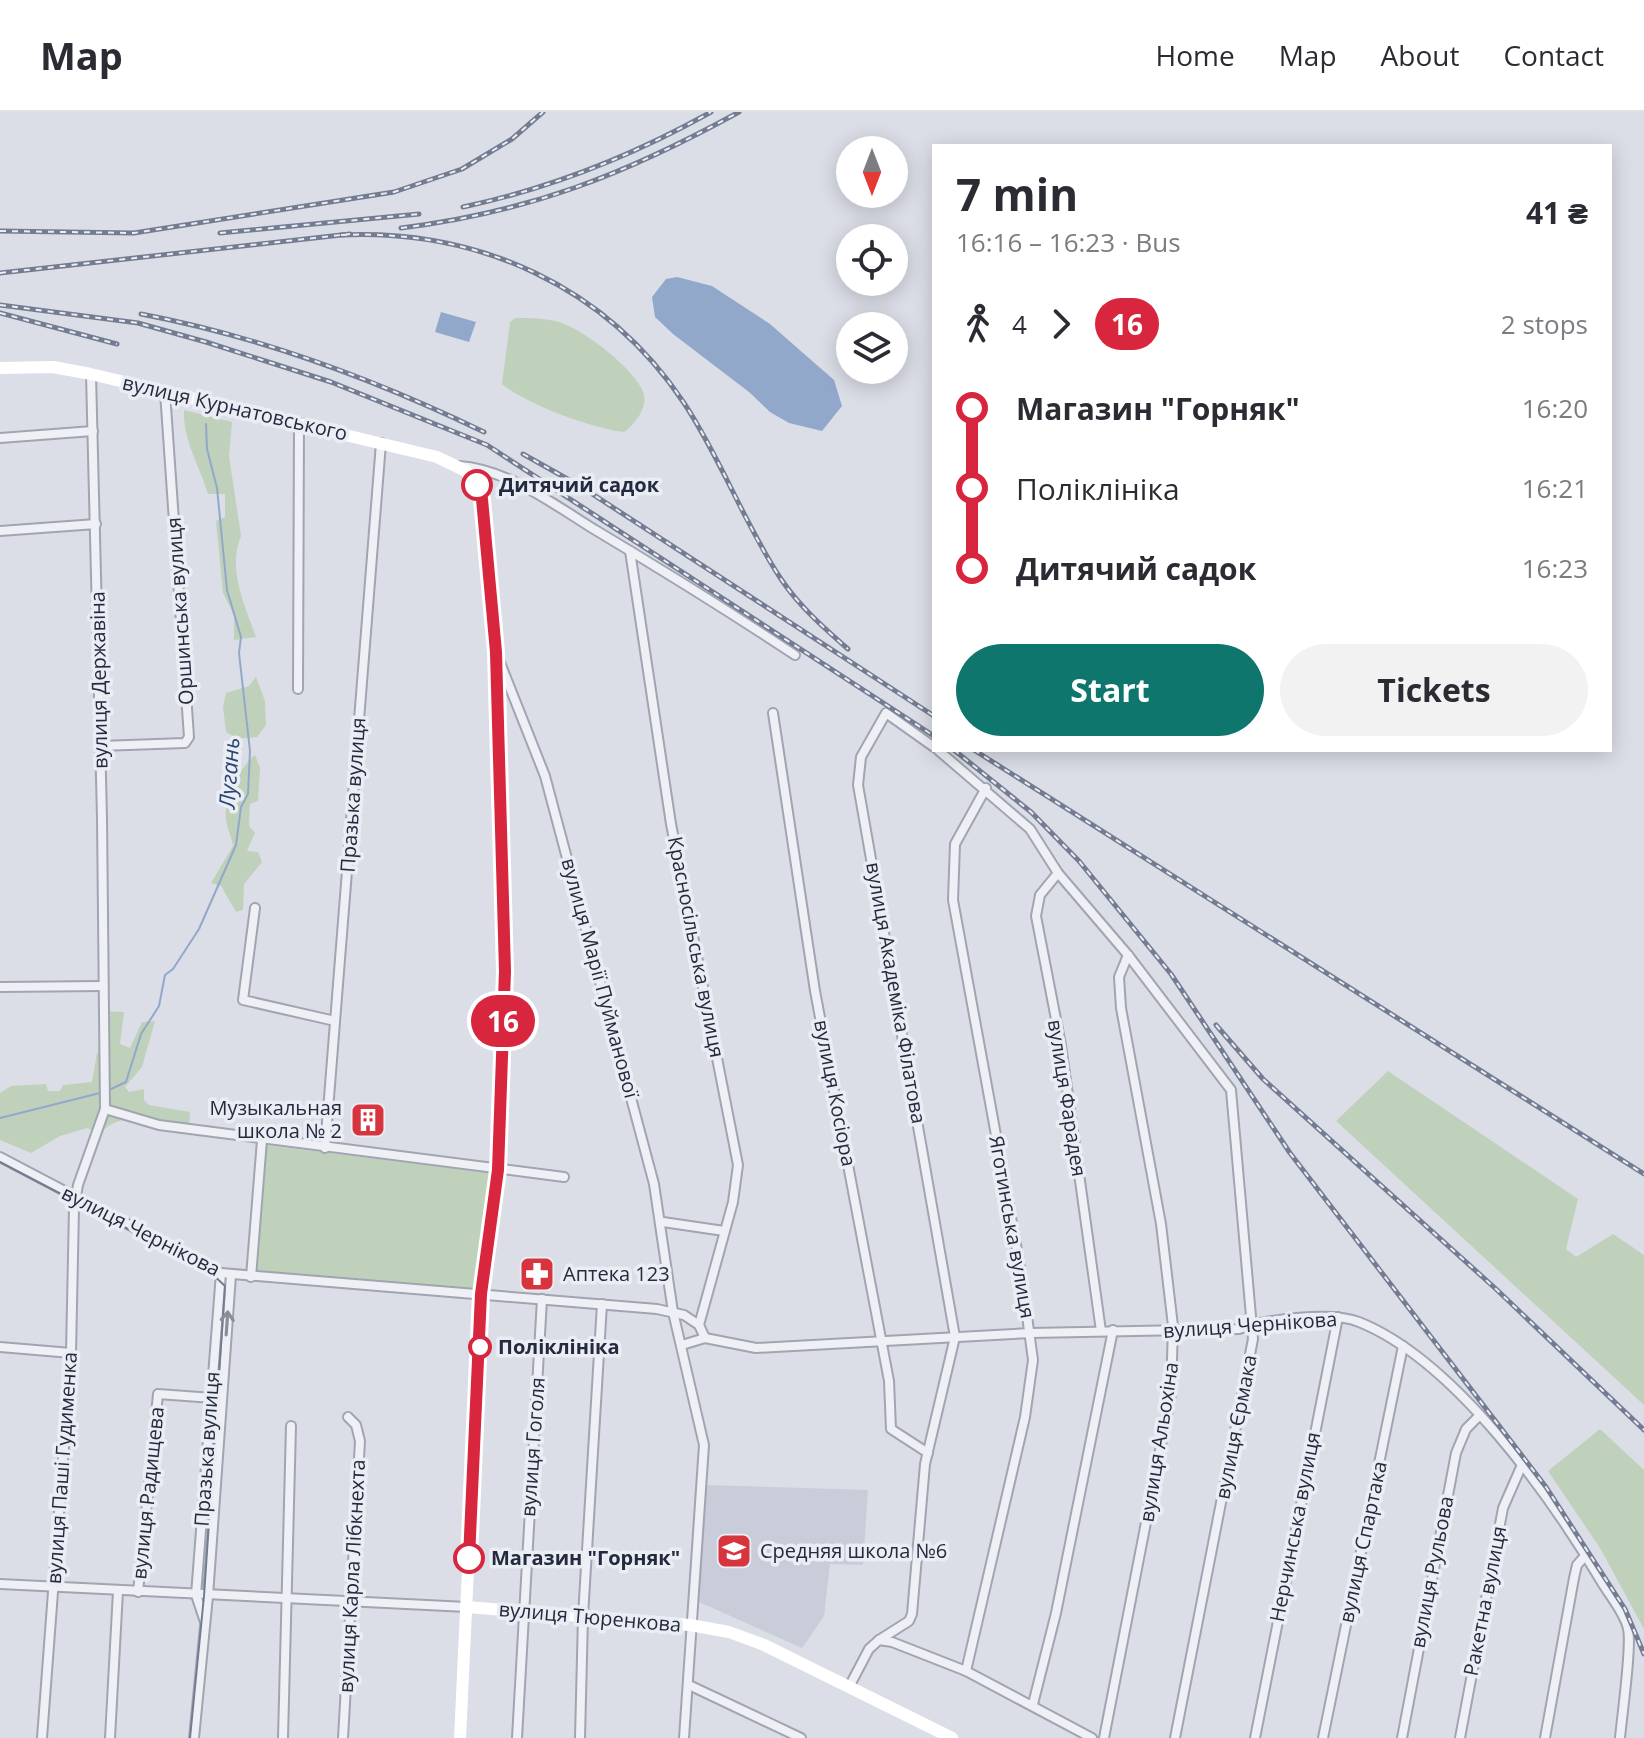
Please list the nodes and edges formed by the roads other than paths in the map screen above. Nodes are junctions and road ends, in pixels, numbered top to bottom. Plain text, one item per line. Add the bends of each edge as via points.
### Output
1 (0, 368) edge
2 (91, 374) junction
3 (165, 392) junction
4 (299, 423) junction
5 (93, 431) junction
6 (0, 438) edge
7 (381, 443) junction
8 (462, 469) junction
9 (96, 524) junction
10 (0, 531) edge
11 (630, 551) junction
12 (496, 652) junction
13 (795, 655) dead end
14 (298, 689) dead end
15 (773, 713) dead end
16 (932, 745) edge
17 (100, 746) junction
18 (941, 752) edge
19 (986, 788) junction
20 (1058, 873) junction
21 (255, 908) dead end
22 (1128, 955) junction
23 (103, 986) junction
24 (0, 987) edge
25 (335, 1021) junction
26 (105, 1109) junction
27 (262, 1140) junction
28 (325, 1148) junction
29 (0, 1157) edge
30 (498, 1170) junction
31 (564, 1177) dead end
32 (76, 1198) junction
33 (663, 1222) junction
34 (724, 1231) junction
35 (226, 1274) junction
36 (251, 1277) junction
37 (481, 1294) junction
38 (542, 1299) junction
39 (602, 1304) junction
40 (673, 1312) junction
41 (1338, 1317) junction
42 (1253, 1324) junction
43 (699, 1325) junction
44 (1113, 1330) junction
45 (1101, 1331) junction
46 (1173, 1331) junction
47 (1031, 1333) junction
48 (955, 1337) junction
49 (705, 1338) junction
50 (882, 1343) junction
51 (682, 1345) junction
52 (1403, 1346) junction
53 (0, 1347) edge
54 (71, 1353) junction
55 (211, 1398) junction
56 (222, 1399) junction
57 (1480, 1415) junction
58 (348, 1417) dead end
59 (291, 1426) dead end
60 (928, 1453) junction
61 (1521, 1467) junction
62 (1585, 1556) junction
63 (0, 1584) edge
64 (54, 1587) junction
65 (118, 1591) junction
66 (138, 1592) junction
67 (203, 1596) junction
68 (288, 1599) junction
69 (350, 1601) junction
70 (467, 1607) junction
71 (522, 1611) junction
72 (583, 1616) junction
73 (690, 1625) junction
74 (879, 1640) junction
75 (966, 1671) junction
76 (689, 1685) junction
77 (849, 1687) junction
78 (1033, 1704) junction
79 (42, 1738) edge
80 (110, 1738) edge
81 (194, 1738) edge
82 (283, 1738) edge
83 (343, 1738) edge
84 (460, 1738) edge
85 (517, 1738) edge
86 (580, 1738) edge
87 (684, 1738) edge
88 (801, 1738) edge
89 (952, 1738) edge
90 (1092, 1738) edge
91 (1104, 1738) edge
92 (1175, 1738) edge
93 (1255, 1738) edge
94 (1323, 1738) edge
95 (1402, 1738) edge
96 (1460, 1738) edge
97 (1545, 1738) edge
98 (1620, 1738) edge

1 - 2 street, вулиця Курнатовського via 53,367
2 - 3 street, вулиця Курнатовського
2 - 5 street, вулиця Державіна
3 - 4 street, вулиця Курнатовського
3 - 17 street, Оршинська вулиця via 189,737 185,743
4 - 7 street, вулиця Курнатовського
4 - 14 street
5 - 6 street
5 - 9 street, вулиця Державіна
7 - 8 street, вулиця Курнатовського
7 - 25 street, Празька вулиця
8 - 11 street via 477,467 502,477
8 - 12 street via 482,499
9 - 10 street
9 - 17 street, вулиця Державіна
11 - 13 street
11 - 34 street, Красносільська вулиця via 671,824 738,1165
12 - 30 street via 505,879
12 - 33 street, вулиця Марії Пуйманової via 545,776
15 - 50 street, вулиця Косіора via 815,991
16 - 48 street, вулиця Академіка Філатова via 886,713 861,757 858,785
17 - 23 street, вулиця Державіна
18 - 19 street, вулиця Академіка Філатова
19 - 20 street, вулиця Академіка Філатова via 1030,829
19 - 47 street, Яготинська вулиця via 955,844 953,900
20 - 22 street, вулиця Академіка Філатова
20 - 45 street, вулиця Фарадея via 1040,895 1036,916 1061,1045
21 - 25 street via 243,1000
22 - 42 street, вулиця Єрмака via 1231,1090
22 - 46 street, вулиця Альохіна via 1119,977 1121,1008 1159,1214
23 - 24 street
23 - 26 street, вулиця Державіна
25 - 28 street, Празька вулиця
26 - 27 street via 140,1122
26 - 32 street, вулиця Паші Гудименка
27 - 28 street
27 - 36 street
28 - 30 street
29 - 32 street, вулиця Чернікова
30 - 31 street
30 - 37 street
32 - 35 street, вулиця Чернікова
32 - 54 street, вулиця Паші Гудименка
33 - 34 street
33 - 40 street, вулиця Марії Пуйманової
34 - 43 street, Красносільська вулиця
35 - 36 street, вулиця Чернікова
35 - 55 street, Празька вулиця
56 -> 35 street, Празька вулиця
36 - 37 street, вулиця Чернікова
37 - 38 street, вулиця Чернікова
37 - 70 street
38 - 39 street, вулиця Чернікова
38 - 71 street, вулиця Гоголя
39 - 40 street, вулиця Чернікова
39 - 72 street
40 - 43 street
40 - 51 street
41 - 42 street, вулиця Чернікова
41 - 52 street, вулиця Чернікова
41 - 93 street, Нерчинська вулиця
42 - 46 street, вулиця Чернікова
42 - 92 street, вулиця Єрмака
43 - 49 street
44 - 45 street, вулиця Чернікова
44 - 46 street, вулиця Чернікова
44 - 78 street
45 - 47 street, вулиця Чернікова
46 - 91 street, вулиця Альохіна via 1171,1394
47 - 48 street, вулиця Чернікова
47 - 75 street, Яготинська вулиця via 1025,1417
48 - 50 street, вулиця Чернікова
48 - 60 street
49 - 50 street, вулиця Чернікова via 756,1348
49 - 51 street, вулиця Чернікова
50 - 60 street, вулиця Косіора via 891,1429
51 - 73 street via 704,1445
52 - 57 street, вулиця Чернікова
52 - 94 street, вулиця Спартака
53 - 54 street
54 - 64 street, вулиця Паші Гудименка
55 - 56 street
55 - 66 street, вулиця Радищева via 158,1394
55 - 67 street, Празька вулиця
56 - 67 street, Празька вулиця
57 - 61 street, вулиця Чернікова
57 - 95 street, вулиця Рульова via 1466,1429 1456,1453
58 - 69 street, вулиця Карла Лібкнехта via 360,1441
59 - 68 street
60 - 74 street via 914,1602 909,1621
61 - 62 street, вулиця Чернікова
61 - 96 street, Ракетна вулиця via 1503,1508
62 - 97 street via 1574,1578
62 - 98 street, вулиця Чернікова via 1628,1628
63 - 64 street, вулиця Тюренкова
64 - 65 street, вулиця Тюренкова
64 - 79 street, вулиця Паші Гудименка
65 - 66 street, вулиця Тюренкова
65 - 80 street, вулиця Радищева
66 - 67 street, вулиця Тюренкова
67 - 68 street, вулиця Тюренкова
67 - 81 street, Празька вулиця via 206,1623
68 - 69 street, вулиця Тюренкова
68 - 82 street
69 - 70 street, вулиця Тюренкова
69 - 83 street, вулиця Карла Лібкнехта
70 - 71 street, вулиця Тюренкова
70 - 84 street
71 - 72 street, вулиця Тюренкова
71 - 85 street, вулиця Гоголя
72 - 73 street, вулиця Тюренкова
72 - 86 street
73 - 76 street
73 - 77 street, вулиця Тюренкова via 764,1645
74 - 75 street
74 - 77 street
75 - 78 street
76 - 87 street
76 - 88 street
77 - 89 street, вулиця Тюренкова
78 - 90 street

